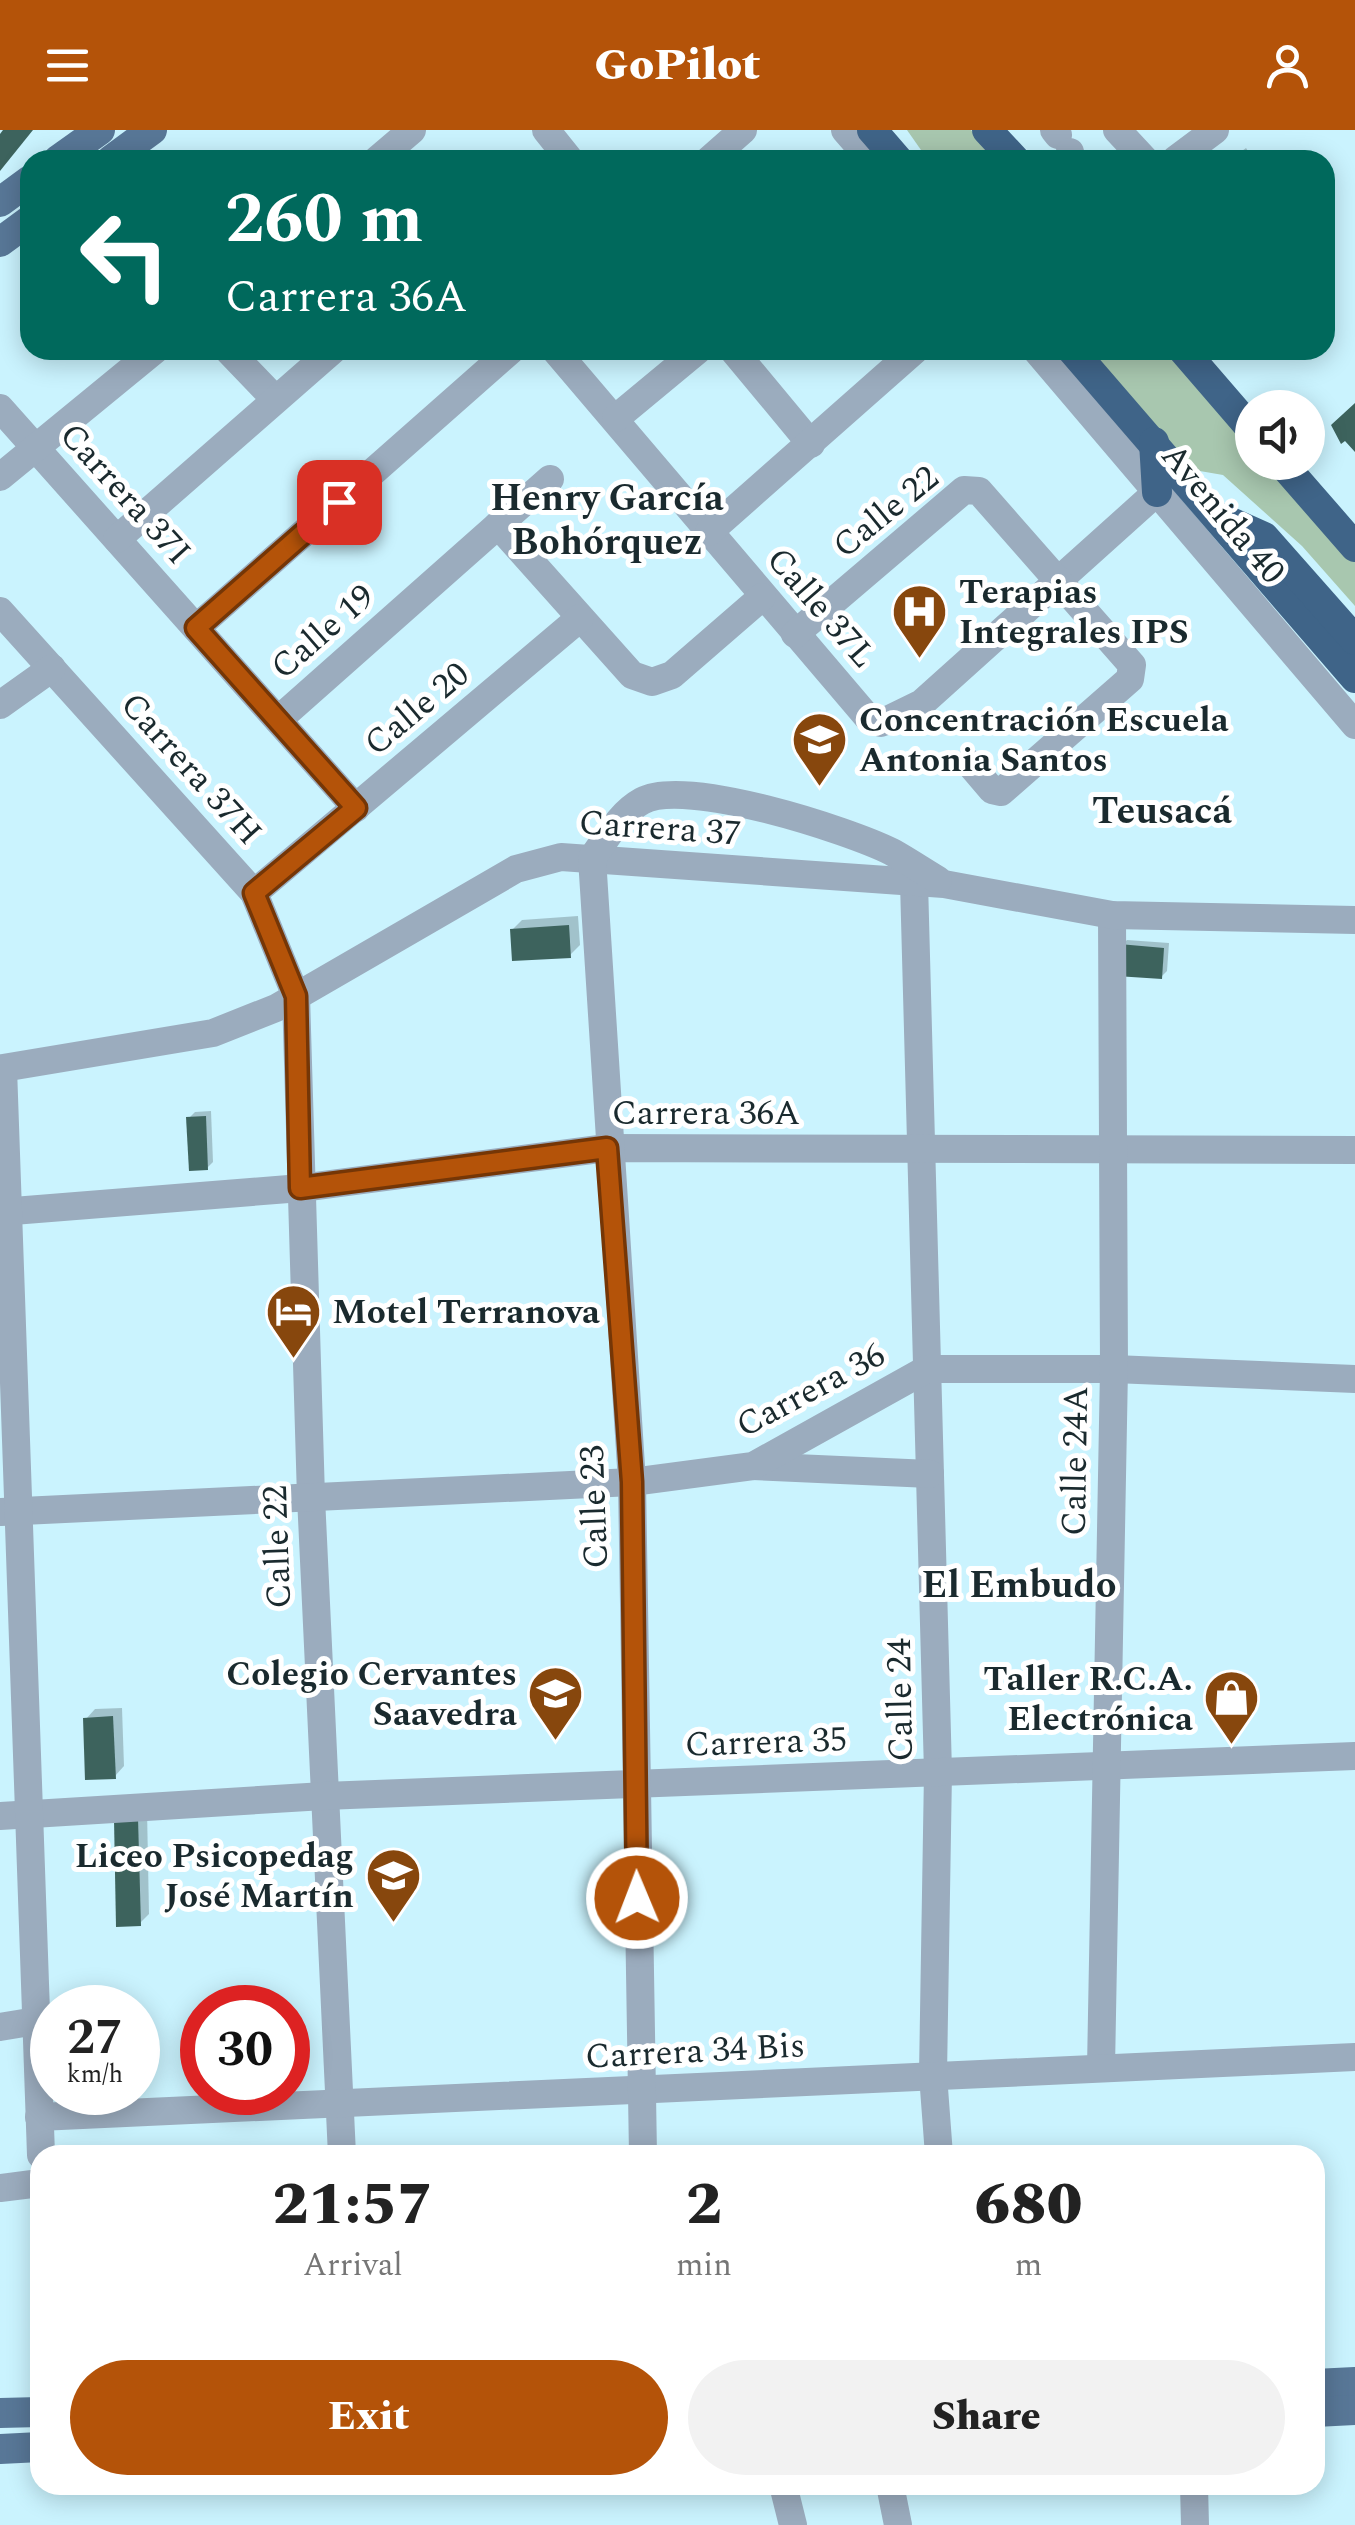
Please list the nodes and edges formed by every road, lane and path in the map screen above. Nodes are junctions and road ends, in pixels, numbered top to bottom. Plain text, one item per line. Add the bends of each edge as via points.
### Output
1 (100, 130) edge
2 (152, 130) edge
3 (412, 130) edge
4 (743, 130) edge
5 (845, 130) edge
6 (872, 130) edge
7 (888, 130) edge
8 (987, 130) edge
9 (1117, 130) edge
10 (1215, 130) edge
11 (72, 150) edge
12 (125, 150) edge
13 (391, 150) edge
14 (720, 150) edge
15 (862, 150) edge
16 (889, 150) edge
17 (903, 150) edge
18 (1005, 150) edge
19 (1136, 150) edge
20 (1188, 150) edge
21 (143, 360) edge
22 (237, 360) edge
23 (321, 360) edge
24 (500, 360) edge
25 (564, 360) edge
26 (686, 360) edge
27 (741, 360) edge
28 (904, 360) edge
29 (1045, 360) edge
30 (1081, 360) edge
31 (1192, 360) edge
32 (275, 400) junction
33 (0, 408) edge
34 (1235, 410) edge
35 (616, 418) junction
36 (1154, 442) junction
37 (812, 444) junction
38 (35, 447) junction
39 (0, 476) edge
40 (550, 480) dead end
41 (1297, 480) edge
42 (1157, 492) junction
43 (1213, 513) junction
44 (498, 526) junction
45 (709, 532) junction
46 (117, 539) junction
47 (1355, 547) edge
48 (1058, 578) junction
49 (762, 597) junction
50 (0, 611) edge
51 (580, 618) junction
52 (196, 628) junction
53 (795, 634) junction
54 (1355, 640) edge
55 (52, 668) junction
56 (1355, 678) edge
57 (0, 704) edge
58 (278, 720) junction
59 (1355, 726) edge
60 (969, 762) dead end
61 (356, 808) junction
62 (592, 858) junction
63 (914, 882) junction
64 (944, 884) junction
65 (254, 893) junction
66 (1112, 915) junction
67 (1355, 920) edge
68 (296, 996) junction
69 (607, 1148) junction
70 (924, 1149) junction
71 (1116, 1150) junction
72 (1355, 1150) edge
73 (300, 1188) junction
74 (4, 1211) edge
75 (1114, 1369) junction
76 (927, 1370) junction
77 (1355, 1379) edge
78 (753, 1466) junction
79 (930, 1474) junction
80 (632, 1482) junction
81 (311, 1497) junction
82 (9, 1512) edge
83 (1355, 1756) edge
84 (1106, 1765) junction
85 (938, 1772) junction
86 (634, 1783) junction
87 (324, 1796) junction
88 (29, 1814) junction
89 (0, 1816) edge
90 (35, 1985) edge
91 (30, 2022) edge
92 (0, 2027) edge
93 (1355, 2057) edge
94 (1101, 2068) junction
95 (933, 2075) junction
96 (640, 2090) junction
97 (342, 2105) junction
98 (40, 2115) edge
99 (40, 2118) junction
100 (41, 2145) edge
101 (342, 2145) edge
102 (643, 2145) edge
103 (938, 2145) edge
104 (30, 2184) edge
105 (0, 2188) edge
106 (1355, 2382) edge
107 (1325, 2384) edge
108 (1355, 2410) edge
109 (30, 2412) edge
110 (1325, 2412) edge
111 (0, 2413) edge
112 (30, 2448) edge
113 (0, 2449) edge
114 (786, 2495) edge
115 (892, 2495) edge
116 (1194, 2495) edge
117 (794, 2525) edge
118 (898, 2525) edge
119 (1195, 2525) edge

1 - 11 main road
2 - 12 main road
3 - 13 street
4 - 14 street
5 - 15 street
6 - 16 highway
7 - 17 highway
8 - 18 highway
9 - 19 street
10 - 20 street
21 - 38 street
22 - 32 street
23 - 32 street
24 - 52 street
25 - 35 street, Calle 37L
26 - 35 street
27 - 37 street
28 - 37 street
29 - 42 street, Avenida 40
30 - 36 highway, Avenida 40
31 - 34 highway
32 - 46 street
33 - 38 street, Carrera 37I
35 - 45 street, Calle 37L
36 - 42 highway
36 - 43 highway, Avenida 40
37 - 45 street
38 - 39 street
38 - 46 street, Carrera 37I
40 - 44 street, Calle 19
41 - 47 highway
42 - 48 street
42 - 59 street, Avenida 40
43 - 54 highway via 1264,538
43 - 56 highway, Avenida 40
44 - 51 street
44 - 58 street, Calle 19
45 - 49 street, Calle 37L
46 - 52 street, Carrera 37I
48 - 53 street, Calle 22 via 979,491 964,490
48 - 53 street, Calle 37L via 922,703 882,723 869,719
48 - 60 street via 1132,665 1130,679 1002,792 992,790
49 - 51 street via 672,675 652,682 632,676
49 - 53 street, Calle 37L
50 - 55 street, Carrera 37H
51 - 61 street, Calle 20
52 - 58 street, Carrera 37I
55 - 57 street
55 - 65 street, Carrera 37H
58 - 61 street, Carrera 37I
61 - 65 street, Calle 20
62 - 63 street, Carrera 37
62 - 64 street via 644,800 678,792 726,797 889,851
62 - 68 street, Carrera 37 via 516,870
62 - 69 street, Calle 23
63 - 64 street, Carrera 37
63 - 70 street, Calle 24
64 - 66 street, Carrera 37
65 - 68 street, Carrera 37H
66 - 67 street, Carrera 37
66 - 71 street, Calle 24A
68 - 73 street, Calle 22
68 - 74 street, Carrera 37 via 213,1032 4,1068
69 - 70 street, Carrera 36A
69 - 73 street, Carrera 36A
69 - 80 street, Calle 23
70 - 71 street, Carrera 36A
70 - 76 street, Calle 24
71 - 72 street, Carrera 36A
71 - 75 street, Calle 24A
73 - 74 street, Carrera 36A
73 - 81 street, Calle 22
74 - 82 street
75 - 76 street, Carrera 36
75 - 77 street, Carrera 36
75 - 84 street, Calle 24A
76 - 78 street, Carrera 36
76 - 79 street, Calle 24
78 - 79 street
78 - 80 street, Carrera 36
79 - 85 street, Calle 24
80 - 81 street, Carrera 36
80 - 86 street, Calle 23
81 - 82 street, Carrera 36
81 - 87 street, Calle 22
82 - 88 street
83 - 84 street, Carrera 35
84 - 85 street, Carrera 35
84 - 94 street, Calle 24A
85 - 86 street, Carrera 35
85 - 95 street, Calle 24
86 - 87 street, Carrera 35
86 - 96 street, Calle 23
87 - 88 street, Carrera 35
87 - 97 street, Calle 22
88 - 89 street, Carrera 35
88 - 90 street
91 - 92 street
93 - 94 street, Carrera 34 Bis
94 - 95 street, Carrera 34 Bis
95 - 96 street, Carrera 34 Bis
95 - 103 street, Calle 24
96 - 97 street, Carrera 34 Bis
96 - 102 street, Calle 23
97 - 99 street, Carrera 34 Bis
97 - 101 street, Calle 22
98 - 99 street
99 - 100 street
104 - 105 street
106 - 107 main road
108 - 110 main road
109 - 111 main road
112 - 113 main road
114 - 117 street
115 - 118 street
116 - 119 street

